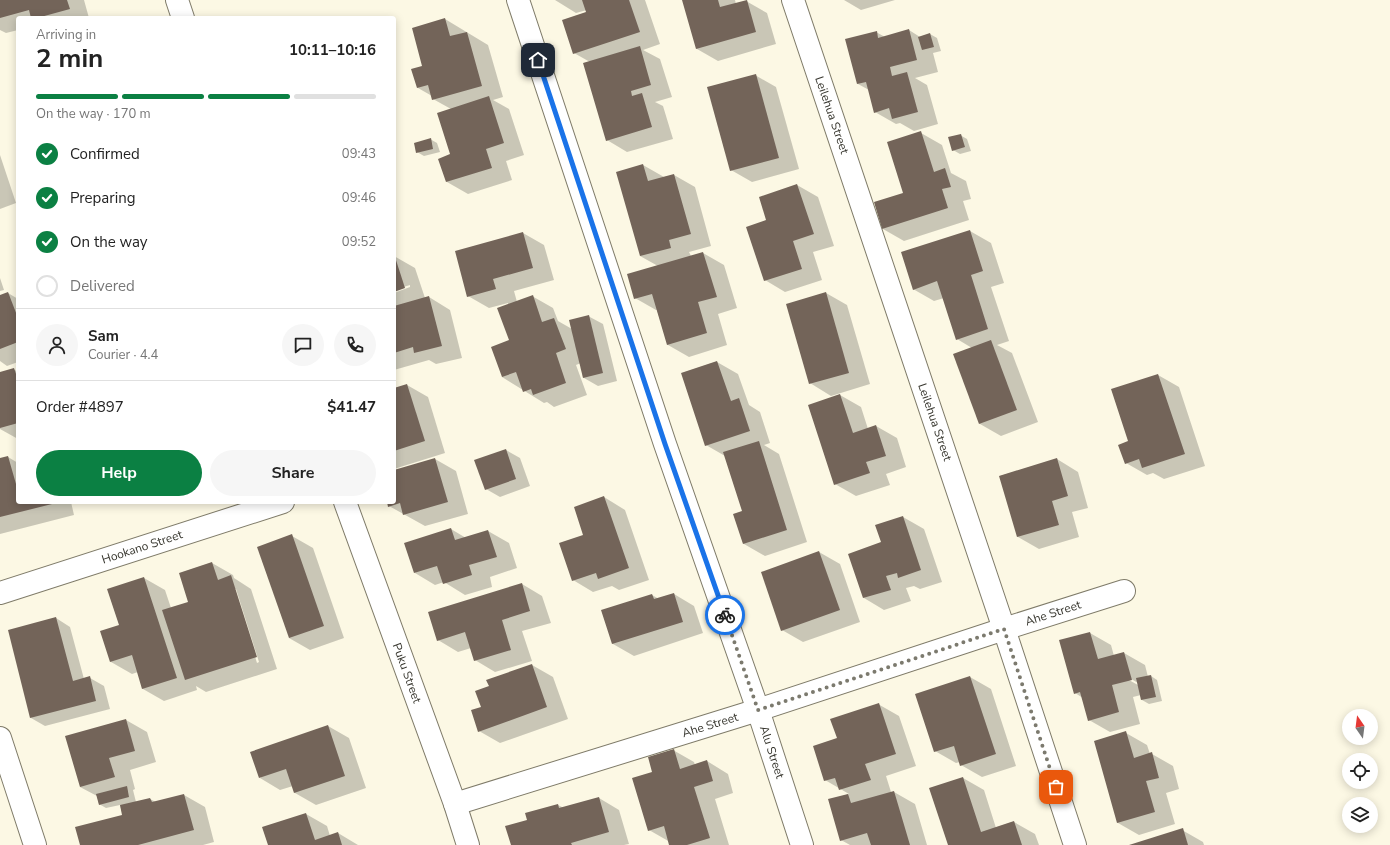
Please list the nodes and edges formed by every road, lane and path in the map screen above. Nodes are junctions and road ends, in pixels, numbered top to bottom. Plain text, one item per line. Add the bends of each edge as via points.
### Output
1 (177, 0) edge
2 (518, 0) edge
3 (793, 0) edge
4 (182, 16) edge
5 (277, 504) edge
6 (346, 504) edge
7 (1124, 591) dead end
8 (0, 593) edge
9 (1004, 629) junction
10 (758, 710) junction
11 (0, 738) edge
12 (455, 804) junction
13 (35, 845) edge
14 (468, 845) edge
15 (802, 845) edge
16 (1075, 845) edge

1 - 4 street
2 - 10 street, Alu Street via 665,444
3 - 9 street, Leilehua Street
5 - 8 street, Hookano Street
6 - 12 street, Puku Street
7 - 9 street, Ahe Street
9 - 10 street, Ahe Street
9 - 16 street, Leilehua Street
10 - 12 street, Ahe Street
10 - 15 street, Alu Street
11 - 13 street
12 - 14 street, Puku Street

